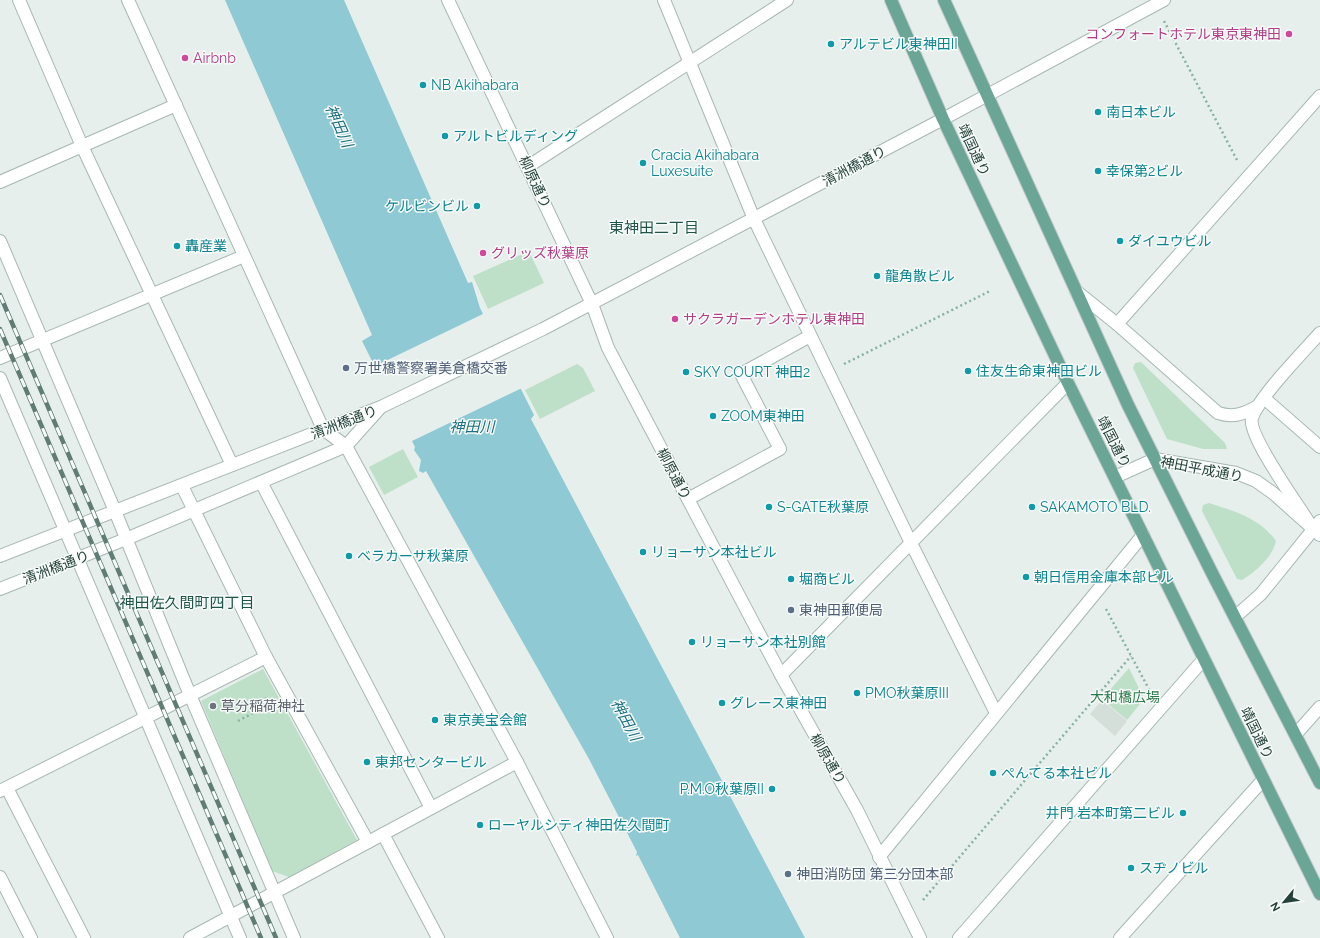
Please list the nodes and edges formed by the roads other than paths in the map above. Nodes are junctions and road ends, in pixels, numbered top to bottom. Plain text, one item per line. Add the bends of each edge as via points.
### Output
1 (19, 0) edge
2 (128, 0) edge
3 (448, 0) edge
4 (664, 0) edge
5 (787, 0) edge
6 (891, 0) edge
7 (944, 0) edge
8 (1159, 2) edge
9 (690, 62) junction
10 (986, 95) junction
11 (1320, 96) edge
12 (176, 105) junction
13 (943, 119) junction
14 (82, 146) junction
15 (528, 167) junction
16 (0, 182) edge
17 (754, 219) junction
18 (0, 241) edge
19 (244, 256) junction
20 (1076, 291) junction
21 (151, 295) junction
22 (592, 304) junction
23 (1117, 324) junction
24 (1320, 333) edge
25 (810, 336) junction
26 (42, 341) junction
27 (0, 358) edge
28 (0, 378) edge
29 (1068, 383) junction
30 (1261, 402) junction
31 (382, 406) junction
32 (323, 429) junction
33 (346, 446) junction
34 (1320, 447) edge
35 (1154, 459) junction
36 (232, 465) junction
37 (1115, 477) junction
38 (261, 482) junction
39 (182, 486) junction
40 (688, 499) junction
41 (194, 510) junction
42 (115, 511) junction
43 (1318, 528) edge
44 (65, 531) junction
45 (1143, 535) junction
46 (126, 539) junction
47 (911, 543) junction
48 (0, 556) edge
49 (77, 560) junction
50 (0, 589) edge
51 (1234, 617) junction
52 (266, 657) junction
53 (1204, 659) junction
54 (781, 675) junction
55 (190, 695) junction
56 (1320, 707) edge
57 (996, 713) junction
58 (145, 718) junction
59 (1296, 734) junction
60 (516, 762) junction
61 (1263, 780) junction
62 (1320, 783) edge
63 (4, 789) edge
64 (431, 808) junction
65 (384, 834) junction
66 (368, 842) junction
67 (879, 857) junction
68 (0, 877) edge
69 (275, 893) junction
70 (1320, 894) edge
71 (231, 916) junction
72 (31, 938) edge
73 (84, 938) edge
74 (190, 938) edge
75 (240, 938) edge
76 (294, 938) edge
77 (438, 938) edge
78 (607, 938) edge
79 (920, 938) edge
80 (959, 938) edge
81 (1120, 938) edge

1 - 14 street
2 - 12 street
3 - 15 street, 柳原通り
4 - 9 street
5 - 9 street
6 - 13 main road, 靖国通り
7 - 10 main road, 靖国通り
8 - 10 street, 清洲橋通り
9 - 15 street
9 - 17 street
10 - 13 street, 清洲橋通り
10 - 20 main road, 靖国通り
11 - 23 street
12 - 14 street
12 - 19 street
13 - 17 street, 清洲橋通り
13 - 29 main road, 靖国通り
14 - 16 street
14 - 21 street
15 - 22 street, 柳原通り
17 - 22 street, 清洲橋通り
17 - 25 street
18 - 26 street
19 - 21 street
19 - 32 street
20 - 23 street
20 - 35 main road, 靖国通り
21 - 26 street
21 - 36 street
22 - 31 street, 清洲橋通り
22 - 40 street, 柳原通り via 608,348
23 - 30 street via 1218,413 1229,417 1240,415
24 - 30 street
25 - 40 street via 741,374 780,449
25 - 47 street
26 - 27 street
26 - 42 street
28 - 44 street
29 - 37 main road, 靖国通り
29 - 47 street
30 - 34 street
30 - 43 street via 1252,418 1253,433 1258,444
31 - 32 street, 清洲橋通り
31 - 33 street, 清洲橋通り
32 - 33 street
32 - 36 street, 清洲橋通り
33 - 38 street, 清洲橋通り
33 - 60 street
35 - 37 street, 神田平成通り
35 - 43 street, 神田平成通り via 1236,473 1256,481
35 - 51 main road, 靖国通り
36 - 39 street, 清洲橋通り
37 - 45 main road, 靖国通り
38 - 41 street, 清洲橋通り
38 - 64 street
39 - 41 street
39 - 42 street, 清洲橋通り
40 - 54 street, 柳原通り
41 - 46 street, 清洲橋通り
41 - 52 street
42 - 44 street, 清洲橋通り
42 - 46 street
43 - 51 street via 1260,594
44 - 48 street, 清洲橋通り
44 - 49 street
45 - 53 main road, 靖国通り
45 - 57 street
46 - 49 street, 清洲橋通り
46 - 55 street
47 - 54 street
47 - 57 street
49 - 50 street, 清洲橋通り
49 - 58 street
51 - 59 main road, 靖国通り
52 - 55 street
52 - 66 street
53 - 61 main road, 靖国通り
53 - 80 street
54 - 67 street, 柳原通り via 857,810
55 - 58 street
55 - 69 street
56 - 59 street
57 - 67 street
58 - 63 street
58 - 71 street
59 - 62 main road, 靖国通り
60 - 64 street
60 - 78 street
61 - 70 main road, 靖国通り
61 - 81 street
63 - 73 street
64 - 65 street
65 - 66 street
65 - 77 street
66 - 69 street
67 - 79 street, 柳原通り
68 - 72 street
69 - 71 street
69 - 76 street
71 - 74 street
71 - 75 street

